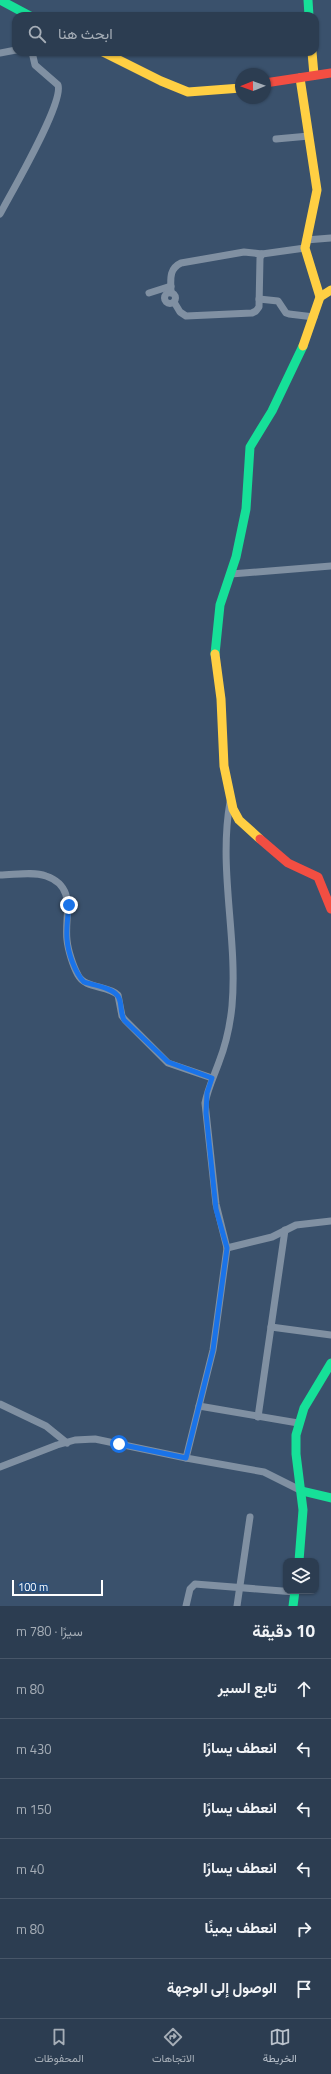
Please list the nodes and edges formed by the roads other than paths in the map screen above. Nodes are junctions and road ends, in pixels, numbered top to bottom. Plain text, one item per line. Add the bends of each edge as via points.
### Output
1 (0, 0) edge
2 (308, 0) edge
3 (22, 12) edge
4 (309, 12) edge
5 (12, 51) edge
6 (0, 53) edge
7 (33, 56) edge
8 (111, 56) edge
9 (312, 56) edge
10 (331, 72) edge
11 (314, 75) junction
12 (300, 78) junction
13 (271, 82) edge
14 (235, 88) edge
15 (309, 136) junction
16 (276, 140) dead end
17 (0, 214) edge
18 (331, 238) edge
19 (306, 244) junction
20 (262, 254) junction
21 (171, 289) junction
22 (331, 290) edge
23 (149, 292) dead end
24 (320, 297) junction
25 (259, 299) junction
26 (314, 317) junction
27 (331, 566) edge
28 (231, 574) junction
29 (230, 802) junction
30 (0, 875) edge
31 (331, 909) edge
32 (212, 1078) junction
33 (331, 1221) edge
34 (285, 1230) junction
35 (227, 1248) junction
36 (271, 1327) junction
37 (331, 1335) edge
38 (331, 1363) edge
39 (0, 1404) edge
40 (199, 1406) junction
41 (258, 1417) junction
42 (298, 1423) junction
43 (67, 1442) junction
44 (186, 1458) junction
45 (0, 1467) edge
46 (302, 1491) junction
47 (331, 1498) edge
48 (250, 1517) dead end
49 (299, 1558) edge
50 (240, 1588) junction
51 (283, 1591) edge
52 (295, 1594) edge
53 (186, 1606) edge
54 (237, 1606) edge
55 (293, 1606) edge

1 - 3 street
2 - 4 street
5 - 6 street
7 - 17 street via 35,65 58,85 59,95 40,138
8 - 14 street via 188,92
9 - 11 street
10 - 11 street
11 - 12 street
12 - 13 street
12 - 15 street
15 - 16 street
15 - 19 street via 316,200
18 - 19 street
19 - 20 street
19 - 24 street
20 - 21 street via 244,252 181,263 174,266 171,272
20 - 25 street
21 - 23 street
21 - 25 street via 165,296 165,301 170,304 174,302 186,316 252,313 258,310
22 - 24 street
24 - 26 street
25 - 26 street via 278,301 289,314
26 - 28 street via 300,355 250,447 246,509
27 - 28 street
28 - 29 street via 220,605 215,652 221,699 224,766
29 - 31 street via 239,820 272,851 288,863 318,877
29 - 32 street via 225,851 233,948 232,1006 229,1032
30 - 32 street via 45,875 57,883 69,905 67,939 81,979 115,992 124,1020 168,1062
32 - 35 street via 207,1093 206,1113 216,1209
33 - 34 street via 296,1225
34 - 35 street via 263,1240
34 - 36 street
35 - 40 street via 213,1350
36 - 37 street
36 - 41 street
38 - 42 street
39 - 43 street via 46,1426
40 - 41 street
40 - 44 street
41 - 42 street
42 - 46 street via 295,1449
43 - 44 street via 95,1439
43 - 45 street
44 - 46 street via 264,1472
46 - 47 street
46 - 49 street via 303,1527
48 - 50 street
50 - 51 street
50 - 53 street via 195,1584 190,1589
50 - 54 street
52 - 55 street

